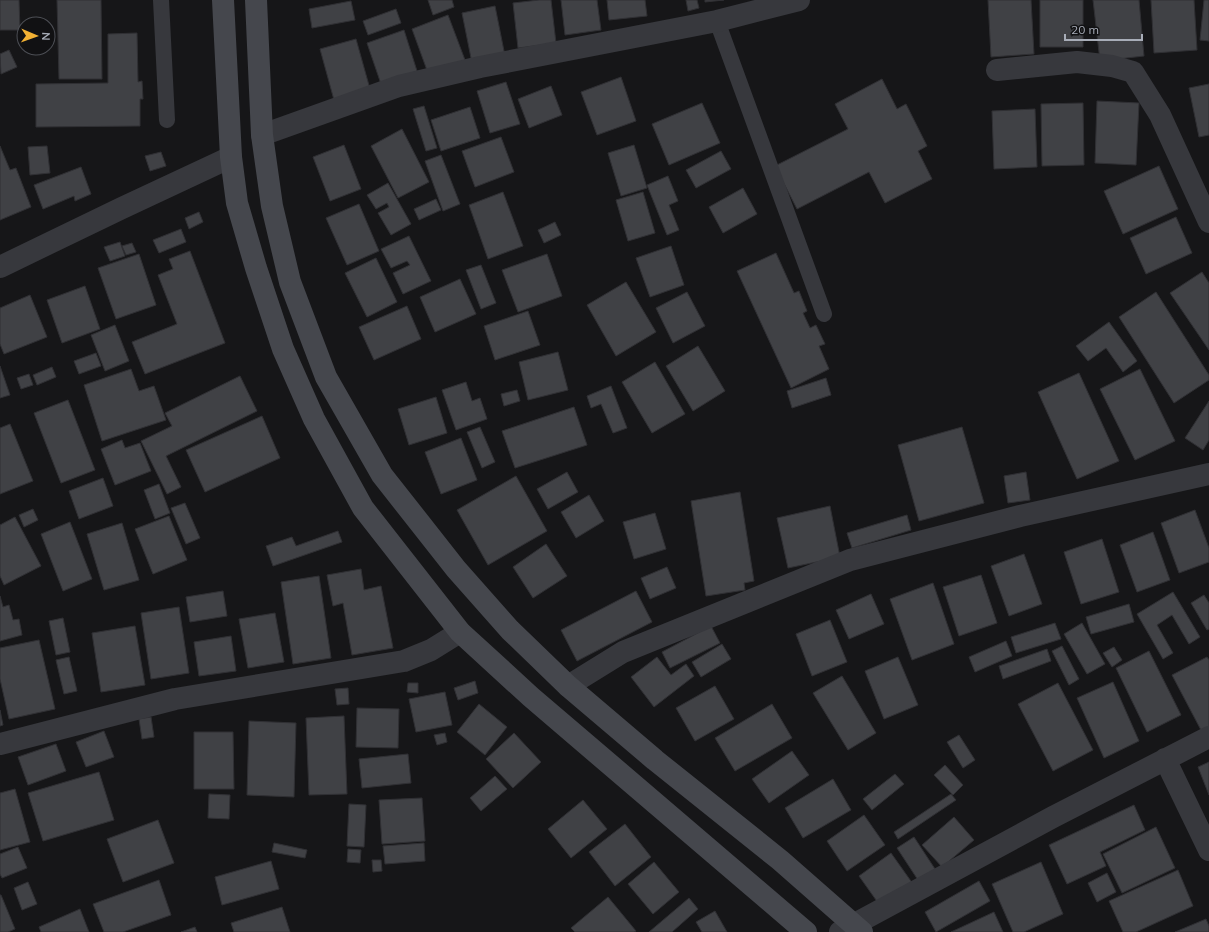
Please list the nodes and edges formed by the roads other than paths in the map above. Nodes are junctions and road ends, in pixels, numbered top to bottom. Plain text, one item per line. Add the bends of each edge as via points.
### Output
1 (161, 0) edge
2 (223, 0) edge
3 (256, 0) edge
4 (799, 0) edge
5 (716, 21) junction
6 (997, 70) dead end
7 (167, 120) dead end
8 (262, 135) junction
9 (231, 157) junction
10 (1209, 222) edge
11 (0, 267) edge
12 (824, 314) dead end
13 (1209, 473) edge
14 (460, 632) junction
15 (568, 686) junction
16 (1209, 737) edge
17 (0, 744) edge
18 (1165, 759) junction
19 (1209, 850) edge
20 (852, 929) edge
21 (806, 932) edge

1 - 7 lane
2 - 9 main road
3 - 8 main road
4 - 5 street
5 - 8 street via 480,67 399,86
5 - 12 lane
6 - 10 street via 1077,62 1112,66 1133,72 1160,115
8 - 15 main road via 272,206 290,282 326,377 382,475 461,574 510,630
9 - 11 street
9 - 14 main road via 237,203 256,268 283,349 314,419 363,508
13 - 15 street via 1020,516 850,560 623,652
14 - 17 street via 431,650 404,661 175,699
14 - 21 main road via 537,702
15 - 20 main road via 655,760 780,860
16 - 18 street
18 - 19 street
18 - 20 street via 1053,817

